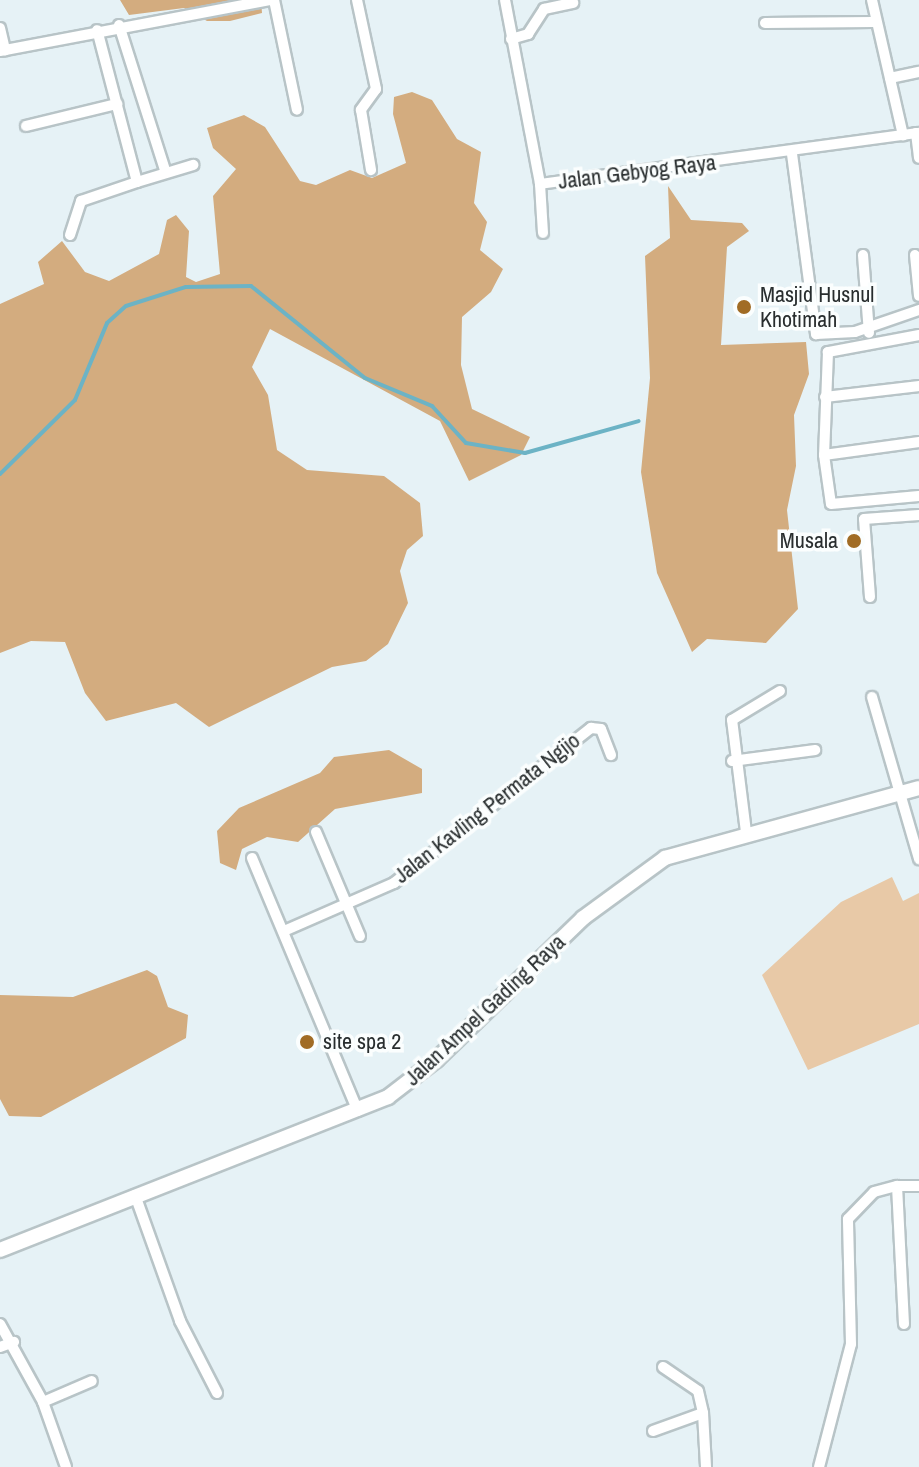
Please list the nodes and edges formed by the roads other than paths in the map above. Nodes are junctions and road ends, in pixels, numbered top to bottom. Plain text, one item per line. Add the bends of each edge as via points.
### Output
1 (272, 0) edge
2 (357, 0) edge
3 (505, 0) edge
4 (872, 0) edge
5 (573, 3) dead end
6 (873, 22) junction
7 (765, 23) dead end
8 (119, 25) junction
9 (0, 28) edge
10 (97, 30) junction
11 (511, 39) junction
12 (2, 50) edge
13 (919, 72) edge
14 (890, 78) junction
15 (117, 104) junction
16 (297, 110) dead end
17 (26, 126) dead end
18 (917, 133) edge
19 (903, 135) junction
20 (792, 154) junction
21 (919, 158) edge
22 (193, 165) dead end
23 (371, 170) dead end
24 (166, 173) junction
25 (136, 177) junction
26 (540, 184) junction
27 (543, 233) dead end
28 (70, 235) dead end
29 (863, 255) dead end
30 (915, 255) dead end
31 (919, 296) edge
32 (919, 310) edge
33 (869, 328) junction
34 (919, 335) edge
35 (869, 342) junction
36 (919, 386) edge
37 (825, 397) junction
38 (919, 442) edge
39 (824, 455) junction
40 (919, 496) edge
41 (919, 515) edge
42 (870, 597) dead end
43 (780, 691) dead end
44 (872, 697) dead end
45 (815, 750) dead end
46 (611, 755) dead end
47 (732, 761) junction
48 (919, 788) edge
49 (901, 793) junction
50 (316, 832) dead end
51 (746, 832) junction
52 (252, 858) dead end
53 (919, 859) edge
54 (346, 902) junction
55 (284, 931) junction
56 (360, 936) dead end
57 (358, 1111) junction
58 (897, 1186) junction
59 (919, 1186) edge
60 (135, 1195) junction
61 (0, 1250) edge
62 (0, 1324) edge
63 (904, 1324) dead end
64 (14, 1342) junction
65 (0, 1347) edge
66 (663, 1367) dead end
67 (92, 1381) dead end
68 (217, 1393) dead end
69 (43, 1402) junction
70 (703, 1413) junction
71 (653, 1431) dead end
72 (66, 1467) edge
73 (706, 1467) edge
74 (819, 1467) edge

1 - 8 street
1 - 16 street
2 - 23 street via 376,89 361,110
3 - 11 street, Jalan Gebyog Raya
4 - 6 street
5 - 11 street via 544,9 528,34
6 - 7 street
6 - 14 street
8 - 10 street
8 - 24 street
9 - 12 street
10 - 12 street
10 - 15 street
11 - 26 street, Jalan Gebyog Raya
13 - 14 street
14 - 19 street
15 - 17 street
15 - 25 street
18 - 19 street, Jalan Gebyog Raya
18 - 21 street
19 - 20 street, Jalan Gebyog Raya
20 - 26 street, Jalan Gebyog Raya
20 - 33 street via 814,329 826,338
22 - 24 street
24 - 25 street
25 - 28 street via 81,201
26 - 27 street
29 - 33 street
30 - 31 street
32 - 33 street
33 - 35 street
34 - 35 street
35 - 37 street via 835,348 826,356
36 - 37 street
37 - 39 street
38 - 39 street
39 - 40 street via 826,496 836,505
41 - 42 street via 873,515 863,523
43 - 47 street via 734,716
44 - 49 street
45 - 47 street
46 - 54 street, Jalan Kavling Permata Ngijo via 599,726 591,728 414,869
47 - 51 street
48 - 49 main road, Jalan Ampel Gading Raya
49 - 51 main road, Jalan Ampel Gading Raya
49 - 53 street
50 - 54 street
51 - 57 main road, Jalan Ampel Gading Raya via 681,850 637,876 436,1060
52 - 55 street
54 - 55 street, Jalan Kavling Permata Ngijo
54 - 56 street
55 - 57 street
57 - 60 main road, Jalan Ampel Gading Raya
58 - 59 street
58 - 63 street
58 - 74 street via 874,1192 848,1219 851,1344
60 - 61 main road, Jalan Ampel Gading Raya
60 - 68 street via 180,1321
62 - 64 street
64 - 65 street
64 - 69 street
66 - 70 street via 698,1391
67 - 69 street
69 - 72 street
70 - 71 street
70 - 73 street

